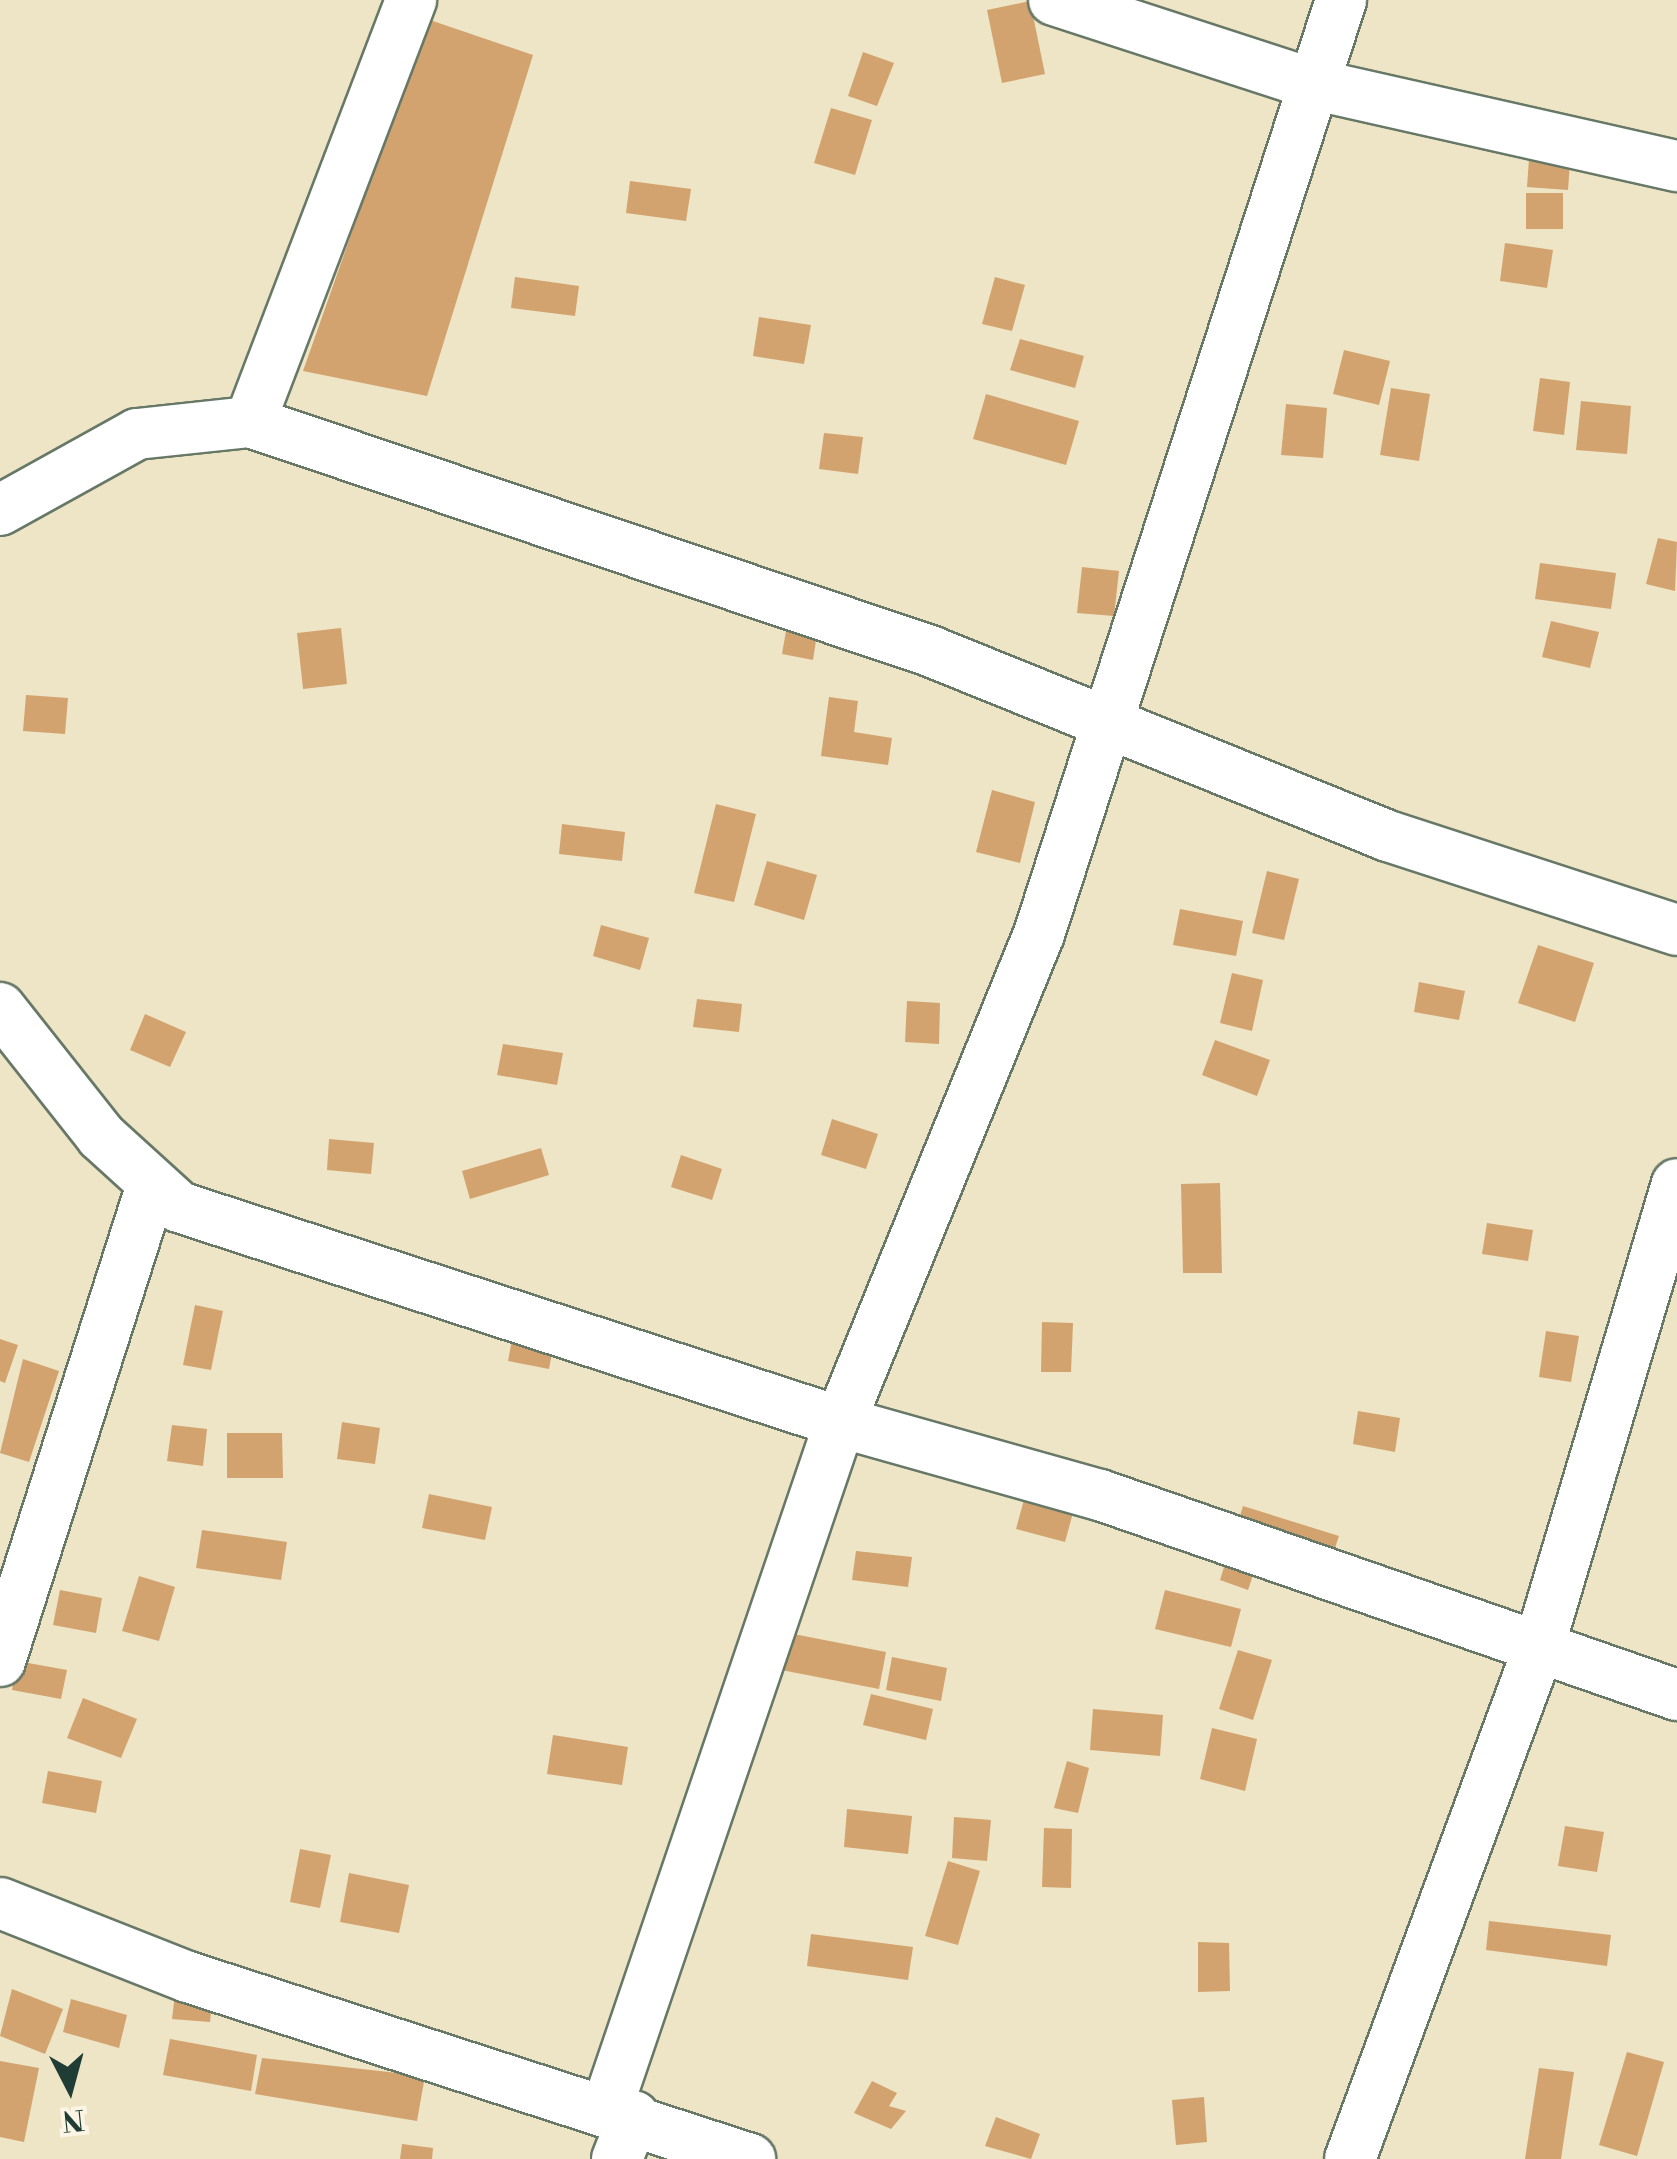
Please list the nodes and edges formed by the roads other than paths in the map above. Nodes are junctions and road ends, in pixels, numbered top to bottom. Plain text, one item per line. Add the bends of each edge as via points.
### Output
1 (411, 0) edge
2 (1054, 0) edge
3 (1341, 0) edge
4 (1312, 84) junction
5 (1677, 166) edge
6 (250, 422) junction
7 (0, 510) edge
8 (1107, 723) junction
9 (1677, 930) edge
10 (0, 1008) edge
11 (1677, 1184) edge
12 (151, 1188) junction
13 (840, 1422) junction
14 (1538, 1650) junction
15 (0, 1661) edge
16 (1677, 1695) edge
17 (0, 1903) edge
18 (619, 2128) edge
19 (750, 2159) edge
20 (1350, 2159) edge

1 - 6 street
2 - 4 street
3 - 4 street
4 - 5 street
4 - 8 street
6 - 7 street via 138,434
6 - 8 street via 930,651
8 - 9 street via 1388,836
8 - 13 street via 1039,934
10 - 12 street
11 - 14 street
12 - 13 street via 180,1207
12 - 15 street
13 - 14 street via 1100,1495
13 - 18 street
14 - 16 street
14 - 20 street
17 - 18 street via 188,1977
18 - 19 street

